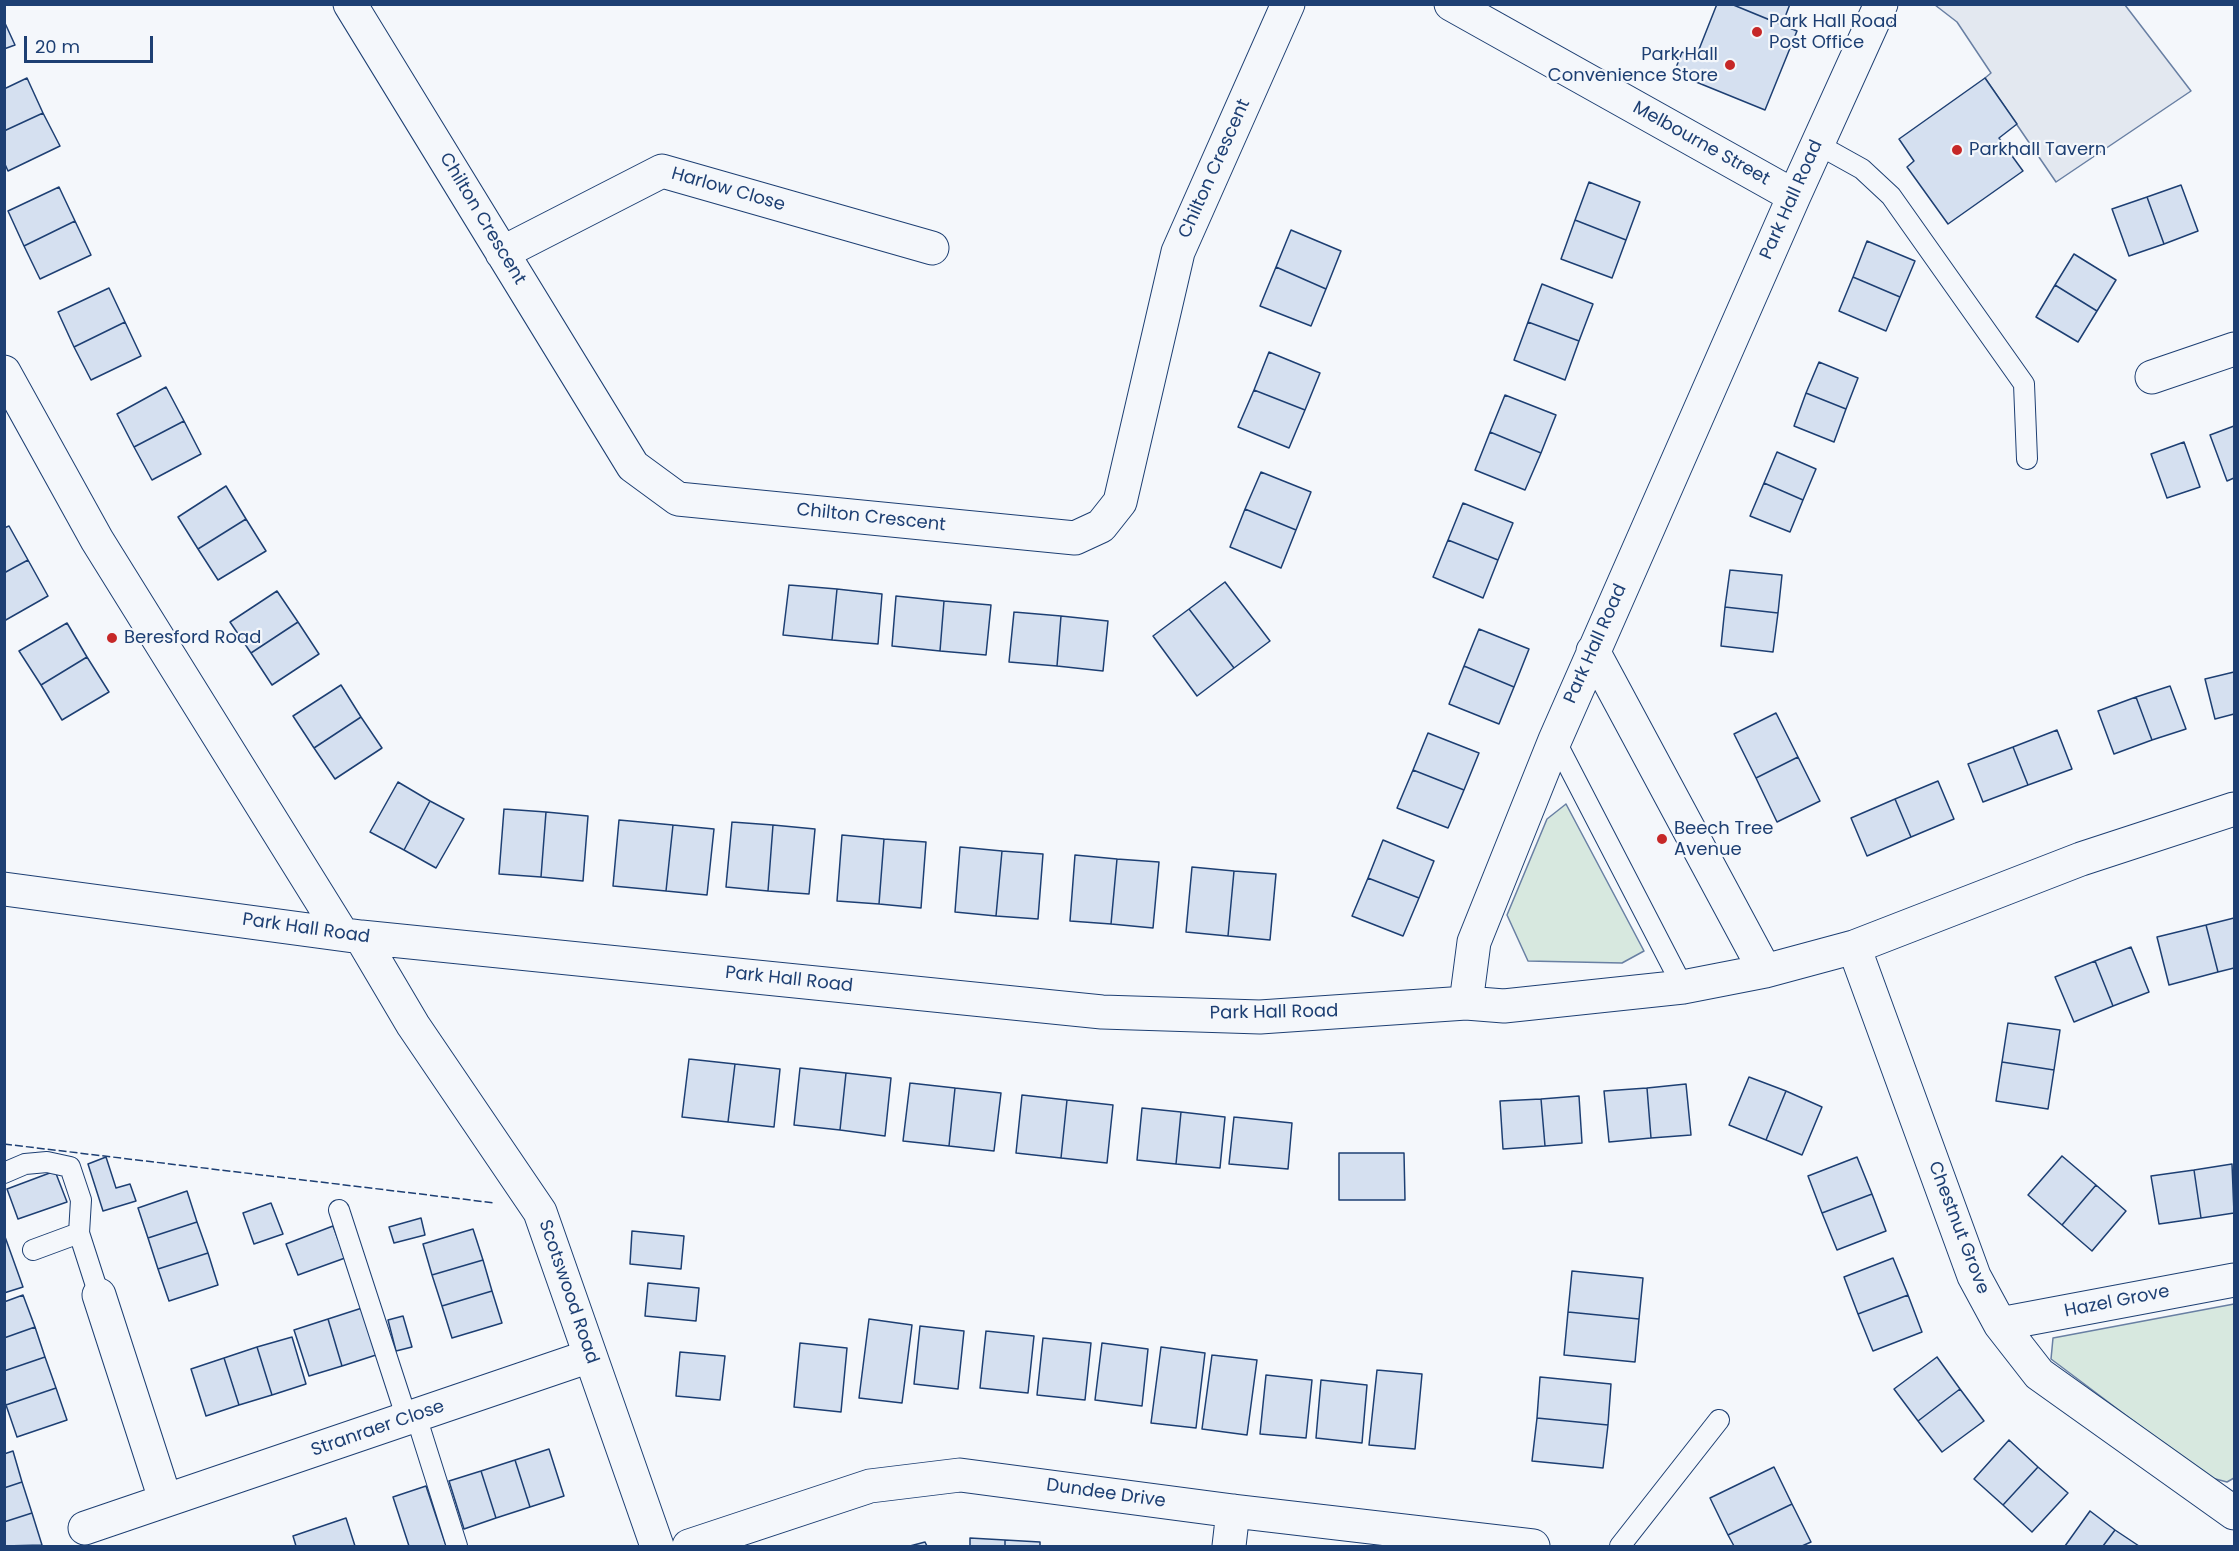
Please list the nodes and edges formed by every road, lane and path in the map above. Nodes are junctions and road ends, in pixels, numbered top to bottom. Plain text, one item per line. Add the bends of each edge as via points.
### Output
1 (350, 4) edge
2 (1288, 4) edge
3 (1451, 4) edge
4 (1881, 4) edge
5 (1817, 144) junction
6 (1794, 196) junction
7 (932, 248) dead end
8 (502, 253) junction
9 (2235, 349) edge
10 (4, 372) edge
11 (2152, 377) dead end
12 (2026, 459) dead end
13 (1593, 651) junction
14 (1555, 740) junction
15 (2235, 809) edge
16 (4, 889) edge
17 (351, 936) junction
18 (1854, 947) junction
19 (1765, 971) junction
20 (1683, 987) junction
21 (1466, 1003) junction
22 (4, 1173) edge
23 (339, 1210) dead end
24 (79, 1233) junction
25 (33, 1250) dead end
26 (2235, 1280) edge
27 (99, 1295) joint
28 (2000, 1324) junction
29 (590, 1356) junction
30 (411, 1418) junction
31 (1719, 1420) dead end
32 (165, 1499) junction
33 (1233, 1511) junction
34 (2234, 1512) edge
35 (85, 1528) dead end
36 (457, 1546) edge
37 (657, 1546) edge
38 (688, 1546) edge
39 (1229, 1546) edge
40 (1533, 1546) edge
41 (1620, 1546) edge

1 - 8 street, Chilton Crescent
2 - 8 street, Chilton Crescent via 1178,252 1120,502 1101,526 1075,538 678,499 633,466
3 - 6 street, Melbourne Street
4 - 5 street, Park Hall Road
5 - 6 street, Park Hall Road
5 - 12 lane via 1862,169 1892,196 2024,384
6 - 13 street, Park Hall Road
7 - 8 street, Harlow Close via 662,171
9 - 11 street
10 - 17 street via 97,540
13 - 14 street, Park Hall Road
13 - 19 street
14 - 20 lane
14 - 21 street, Park Hall Road via 1473,942
15 - 18 street via 2080,859
16 - 17 street, Park Hall Road
17 - 21 street, Park Hall Road via 1102,1012 1260,1017
17 - 29 street, Scotswood Road via 540,1212
18 - 19 street
18 - 28 street, Chestnut Grove via 1974,1276
19 - 20 street
20 - 21 street via 1504,1006
22 - 24 lane via 25,1164 47,1162 70,1167 81,1200
23 - 30 lane
24 - 25 lane
24 - 27 lane
26 - 28 street, Hazel Grove
27 - 32 street
28 - 34 street, Chestnut Grove via 2039,1374
29 - 30 street, Stranraer Close
29 - 37 street, Scotswood Road
30 - 32 street, Stranraer Close
30 - 36 lane
31 - 41 lane
32 - 35 street, Stranraer Close
33 - 38 street, Dundee Drive via 960,1475 870,1486
33 - 39 street
33 - 40 street, Dundee Drive

